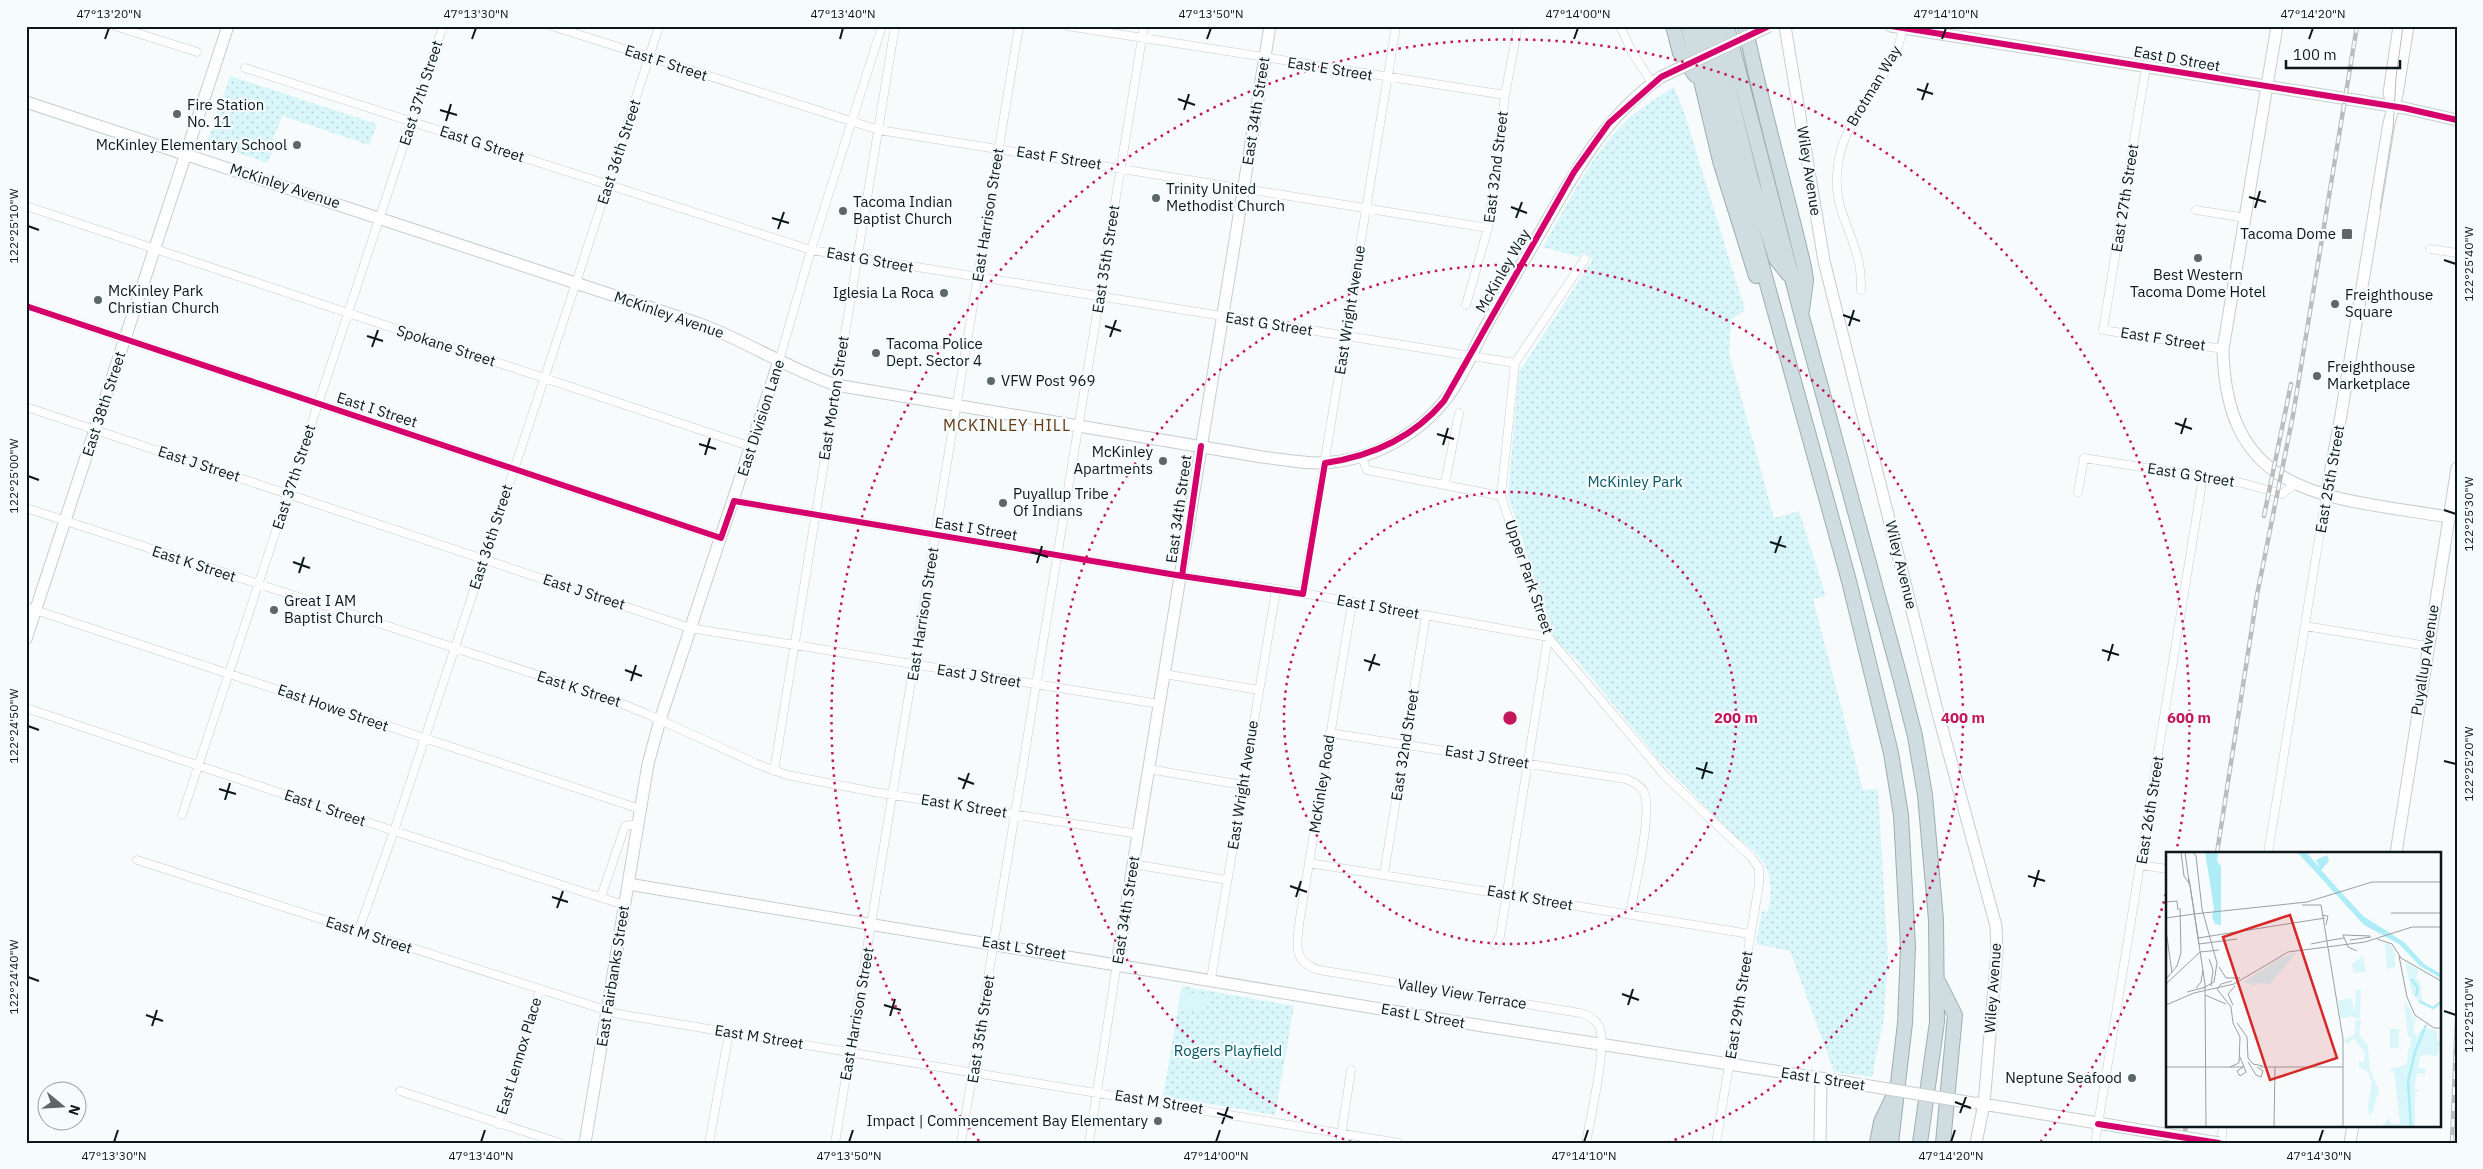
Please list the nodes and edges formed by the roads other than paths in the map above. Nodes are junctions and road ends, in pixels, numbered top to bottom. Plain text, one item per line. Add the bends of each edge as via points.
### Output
1 (115, 26) edge
2 (228, 26) edge
3 (443, 26) edge
4 (552, 26) edge
5 (659, 26) edge
6 (882, 26) edge
7 (895, 26) edge
8 (1018, 26) edge
9 (1068, 26) edge
10 (1144, 26) edge
11 (1270, 26) edge
12 (1396, 26) edge
13 (1518, 26) edge
14 (1620, 26) edge
15 (1673, 26) edge
16 (1688, 26) edge
17 (1702, 26) edge
18 (1713, 26) edge
19 (1727, 26) edge
20 (1747, 26) edge
21 (1769, 26) edge
22 (1785, 26) edge
23 (1891, 26) edge
24 (2277, 26) edge
25 (2399, 26) edge
26 (2408, 26) edge
27 (1903, 28) junction
28 (1142, 38) junction
29 (197, 52) dead end
30 (649, 58) junction
31 (1264, 58) junction
32 (2146, 66) junction
33 (245, 68) dead end
34 (1388, 79) junction
35 (1657, 80) junction
36 (1701, 84) junction
37 (2266, 87) junction
38 (1505, 96) junction
39 (26, 102) edge
40 (2393, 106) junction
41 (2457, 120) edge
42 (412, 122) junction
43 (852, 123) junction
44 (879, 130) junction
45 (998, 148) junction
46 (186, 154) junction
47 (1121, 168) junction
48 (609, 184) junction
49 (1243, 187) junction
50 (26, 206) edge
51 (1367, 208) junction
52 (2196, 210) dead end
53 (380, 218) junction
54 (2246, 218) junction
55 (1488, 228) junction
56 (2430, 249) dead end
57 (155, 250) junction
58 (811, 250) junction
59 (2457, 253) edge
60 (857, 258) junction
61 (1585, 259) dead end
62 (978, 277) junction
63 (1791, 278) junction
64 (576, 283) junction
65 (1861, 290) dead end
66 (1100, 297) junction
67 (1466, 305) dead end
68 (26, 306) edge
69 (348, 313) junction
70 (1222, 316) junction
71 (1802, 317) junction
72 (2104, 330) joint
73 (1346, 336) junction
74 (125, 339) junction
75 (2223, 349) junction
76 (1471, 356) junction
77 (779, 361) junction
78 (1515, 363) junction
79 (544, 378) junction
80 (836, 384) junction
81 (318, 404) junction
82 (957, 406) junction
83 (26, 407) edge
84 (1459, 413) dead end
85 (1079, 426) junction
86 (95, 430) junction
87 (1201, 446) junction
88 (752, 447) junction
89 (1361, 455) junction
90 (1325, 462) junction
91 (514, 468) junction
92 (2457, 468) edge
93 (2203, 476) junction
94 (1445, 484) junction
95 (2295, 484) junction
96 (2078, 492) dead end
97 (288, 494) junction
98 (2326, 495) junction
99 (1501, 496) junction
100 (734, 501) junction
101 (26, 508) edge
102 (814, 515) junction
103 (2448, 517) junction
104 (65, 521) junction
105 (935, 535) junction
106 (721, 538) junction
107 (1058, 554) junction
108 (484, 559) junction
109 (1182, 576) junction
110 (1849, 580) junction
111 (258, 585) junction
112 (1276, 590) junction
113 (1303, 594) junction
114 (1352, 604) junction
115 (31, 609) edge
116 (1426, 615) junction
117 (2305, 626) junction
118 (690, 628) junction
119 (1548, 637) junction
120 (26, 638) edge
121 (793, 646) junction
122 (2427, 646) junction
123 (454, 649) junction
124 (915, 665) junction
125 (229, 673) junction
126 (1164, 674) junction
127 (1037, 686) junction
128 (1259, 690) junction
129 (1159, 704) junction
130 (26, 708) edge
131 (660, 720) junction
132 (1330, 733) junction
133 (424, 739) junction
134 (1404, 744) junction
135 (1528, 763) junction
136 (198, 766) junction
137 (1148, 769) junction
138 (774, 771) junction
139 (1243, 785) junction
140 (893, 795) junction
141 (640, 809) junction
142 (182, 814) dead end
143 (1016, 814) junction
144 (637, 824) junction
145 (394, 831) junction
146 (1138, 834) junction
147 (2268, 852) edge
148 (2396, 852) edge
149 (137, 860) dead end
150 (1309, 863) junction
151 (1133, 864) junction
152 (2141, 865) junction
153 (1759, 868) joint
154 (2166, 869) edge
155 (1384, 874) junction
156 (1227, 880) junction
157 (628, 884) junction
158 (1506, 893) junction
159 (601, 897) junction
160 (624, 904) junction
161 (1630, 914) junction
162 (872, 923) junction
163 (358, 932) junction
164 (1750, 934) junction
165 (995, 944) junction
166 (1495, 945) dead end
167 (1117, 963) junction
168 (1304, 963) joint
169 (1211, 979) junction
170 (1938, 981) junction
171 (540, 989) junction
172 (607, 1011) junction
173 (729, 1033) junction
174 (1602, 1044) junction
175 (851, 1052) junction
176 (1730, 1063) junction
177 (1352, 1070) dead end
178 (974, 1072) junction
179 (1821, 1079) junction
180 (1899, 1086) junction
181 (400, 1091) dead end
182 (1097, 1092) junction
183 (1978, 1104) junction
184 (498, 1124) junction
185 (2098, 1124) junction
186 (2223, 1126) edge
187 (2353, 1126) edge
188 (1341, 1134) junction
189 (560, 1143) edge
190 (585, 1143) edge
191 (710, 1143) edge
192 (835, 1143) edge
193 (961, 1143) edge
194 (1089, 1143) edge
195 (1340, 1143) edge
196 (1399, 1143) edge
197 (1586, 1143) edge
198 (1716, 1143) edge
199 (1820, 1143) edge
200 (1877, 1143) edge
201 (1891, 1143) edge
202 (1920, 1143) edge
203 (1944, 1143) edge
204 (1976, 1143) edge
205 (2095, 1143) edge
206 (2220, 1143) edge
207 (2350, 1143) edge

1 - 29 street
2 - 46 street, East 38th Street
3 - 42 street, East 37th Street
4 - 30 street, East F Street
5 - 30 street, East 36th Street
6 - 43 street, East Division Lane
7 - 44 street, East Morton Street
8 - 45 street, East Harrison Street
9 - 28 street, East E Street
10 - 28 street, East 35th Street
11 - 31 street, East 34th Street
12 - 34 street, East Wright Avenue
13 - 38 street, East 32nd Street
14 - 35 street via 1632,52
15 - 36 highway via 1680,53
16 - 36 highway
17 - 110 highway via 1731,153
18 - 63 highway via 1751,179 1776,259
19 - 63 highway
20 - 71 highway via 1756,79 1786,188 1805,274
21 - 35 street, McKinley Way, bridge
22 - 183 street, Wiley Avenue via 1824,261 1936,706 1996,926 1997,952
23 - 27 street, East D Street
24 - 37 street
25 - 40 street, East 25th Street via 2389,93
26 - 40 street, East 25th Street via 2401,77
27 - 32 street, East D Street
27 - 65 street, Brotman Way via 1896,52 1848,128 1839,158 1839,208 1858,259
28 - 31 street, East E Street
28 - 47 street, East 35th Street
30 - 43 street, East F Street
30 - 48 street, East 36th Street
31 - 34 street, East E Street
31 - 49 street, East 34th Street
32 - 37 street, East D Street
32 - 72 street, East 27th Street
33 - 42 street, East G Street
34 - 38 street, East E Street
34 - 51 street, East Wright Avenue
35 - 76 street, McKinley Way via 1609,123 1584,156
36 - 110 highway via 1720,161
37 - 40 street, East D Street
37 - 54 street
38 - 55 street, East 32nd Street
39 - 46 street, McKinley Avenue
40 - 41 street, East D Street
40 - 98 street, East 25th Street
42 - 48 street, East G Street
42 - 53 street, East 37th Street
43 - 44 street, East F Street
43 - 58 street, East Division Lane
44 - 45 street, East F Street
44 - 60 street, East Morton Street
45 - 47 street, East F Street
45 - 62 street, East Harrison Street
46 - 53 street, McKinley Avenue
46 - 57 street, East 38th Street
47 - 49 street, East F Street
47 - 66 street, East 35th Street
48 - 58 street, East G Street
48 - 64 street, East 36th Street
49 - 51 street, East F Street
49 - 70 street, East 34th Street
50 - 57 street, Spokane Street
51 - 55 street, East F Street
51 - 73 street, East Wright Avenue
52 - 54 street
53 - 64 street, McKinley Avenue
53 - 69 street, East 37th Street
54 - 75 street
55 - 67 street, East 32nd Street
56 - 59 street
57 - 69 street, Spokane Street
57 - 74 street, East 38th Street
58 - 60 street, East G Street
58 - 77 street, East Division Lane
60 - 62 street, East G Street
60 - 80 street, East Morton Street
61 - 78 street, Upper Park Street
62 - 66 street, East G Street
62 - 82 street, East Harrison Street
63 - 71 highway
64 - 77 street, McKinley Avenue via 713,329
64 - 79 street, East 36th Street
66 - 70 street, East G Street
66 - 85 street, East 35th Street
68 - 74 street, East I Street
69 - 79 street, Spokane Street
69 - 81 street, East 37th Street
70 - 73 street, East G Street
70 - 87 street, East 34th Street
71 - 170 highway via 1914,736 1925,795
72 - 75 street, East F Street
73 - 76 street, East G Street
73 - 90 street, East Wright Avenue
74 - 81 street, East I Street
74 - 86 street, East 38th Street
75 - 95 street via 2224,384 2240,432 2256,454
76 - 78 street, East G Street
76 - 89 street, McKinley Way via 1444,401 1422,425 1399,440
77 - 80 street, McKinley Avenue
77 - 88 street, East Division Lane
78 - 99 street, Upper Park Street
79 - 88 street, Spokane Street
79 - 91 street, East 36th Street
80 - 82 street, McKinley Avenue
80 - 102 street, East Morton Street
81 - 91 street, East I Street
81 - 97 street, East 37th Street
82 - 85 street, McKinley Avenue
82 - 105 street, East Harrison Street
83 - 86 street, East J Street
84 - 94 street
85 - 87 street, McKinley Avenue
85 - 107 street, East 35th Street
86 - 97 street, East J Street
86 - 104 street, East 38th Street
87 - 90 street, McKinley Avenue via 1269,458
87 - 109 street, East 34th Street
88 - 100 street, East Division Lane
89 - 90 street, McKinley Way
89 - 94 street via 1367,470
90 - 113 street, East Wright Avenue
91 - 106 street, East I Street
91 - 108 street, East 36th Street
92 - 103 street, Puyallup Avenue
93 - 95 street, East G Street via 2282,494
93 - 96 street, East G Street via 2084,458
93 - 152 street, East 26th Street
94 - 99 street
95 - 98 street
97 - 108 street, East J Street
97 - 111 street, East 37th Street
98 - 103 street
98 - 117 street, East 25th Street
99 - 119 street, Upper Park Street
100 - 102 street, East I Street
100 - 106 street, East Division Lane
101 - 104 street, East K Street
102 - 105 street, East I Street
102 - 121 street, East Morton Street
103 - 122 street, Puyallup Avenue
104 - 111 street, East K Street
104 - 115 street, East 38th Street
105 - 107 street, East I Street
105 - 124 street, East Harrison Street
106 - 118 street, East Division Lane
107 - 109 street, East I Street
107 - 127 street, East 35th Street
108 - 118 street, East J Street
108 - 123 street, East 36th Street
109 - 112 street, East I Street
109 - 126 street, East 34th Street
110 - 180 highway via 1889,744 1901,815 1908,947
111 - 123 street, East K Street
111 - 125 street, East 37th Street
112 - 113 street, East I Street
112 - 128 street, East Wright Avenue
113 - 114 street, East I Street
114 - 116 street, East I Street
114 - 132 street, McKinley Road
115 - 120 street, East 38th Street
115 - 125 street, East Howe Street
116 - 119 street, East I Street
116 - 134 street, East 32nd Street
117 - 122 street
117 - 147 street, East 25th Street
118 - 121 street, East J Street
118 - 131 street, East Division Lane
119 - 135 street
119 - 153 street, Upper Park Street via 1665,776
121 - 124 street, East J Street
121 - 138 street, East Morton Street
122 - 148 street, Puyallup Avenue
123 - 131 street, East K Street via 605,698
123 - 133 street, East 36th Street
124 - 127 street, East J Street
124 - 140 street, East Harrison Street
125 - 133 street, East Howe Street
125 - 136 street, East 37th Street
126 - 128 street
126 - 129 street, East 34th Street
127 - 129 street, East J Street
127 - 143 street, East 35th Street
128 - 139 street, East Wright Avenue
129 - 137 street, East 34th Street
130 - 136 street, East L Street
131 - 138 street, East K Street
131 - 141 street, East Division Lane
132 - 134 street, East J Street
132 - 150 street, McKinley Road
133 - 141 street, East Howe Street
133 - 145 street, East 36th Street
134 - 135 street, East J Street
134 - 155 street, East 32nd Street
135 - 158 street
135 - 161 street, East J Street via 1626,779 1640,787 1646,798 1646,814
136 - 142 street, East 37th Street
136 - 145 street, East L Street
137 - 139 street
137 - 146 street, East 34th Street
138 - 140 street, East K Street
139 - 156 street, East Wright Avenue
140 - 143 street, East K Street
140 - 162 street, East Harrison Street
141 - 144 street, East Fairbanks Street
143 - 146 street, East K Street
143 - 165 street, East 35th Street
144 - 157 street, East Fairbanks Street
144 - 159 street via 625,826
145 - 159 street, East L Street
145 - 163 street, East 36th Street
146 - 151 street, East 34th Street
149 - 163 street, East M Street
150 - 155 street, East K Street
150 - 168 street, McKinley Road via 1296,946
151 - 156 street
151 - 167 street, East 34th Street
152 - 154 street
152 - 185 street, East 26th Street
153 - 164 street, East 29th Street
155 - 158 street, East K Street
156 - 169 street, East Wright Avenue
157 - 160 street, East Fairbanks Street
157 - 162 street, East L Street
158 - 161 street, East K Street
158 - 166 street via 1500,936
159 - 160 street, East L Street
160 - 172 street, East Fairbanks Street
161 - 164 street, East K Street
162 - 165 street, East L Street
162 - 175 street, East Harrison Street
163 - 171 street, East M Street
164 - 176 street, East 29th Street
165 - 167 street, East L Street
165 - 178 street, East 35th Street
167 - 169 street, East L Street
167 - 182 street, East 34th Street
168 - 174 street, Valley View Terrace via 1319,970 1580,1013 1596,1022
169 - 174 street, East L Street
170 - 202 highway via 1934,1052
170 - 203 highway via 1955,1015
171 - 172 street, East M Street
171 - 184 street, East Lennox Place
172 - 173 street, East M Street
172 - 190 street, East Fairbanks Street
173 - 175 street, East M Street
173 - 191 street
174 - 176 street, East L Street
174 - 197 street
175 - 178 street, East M Street
175 - 192 street, East Harrison Street
176 - 179 street, East L Street
176 - 198 street, East 29th Street
177 - 188 street
178 - 182 street, East M Street
178 - 193 street, East 35th Street
179 - 183 street, East L Street, bridge
179 - 199 street
180 - 200 highway via 1881,1122
180 - 201 highway
181 - 184 street
182 - 188 street, East M Street
182 - 194 street, East 34th Street
183 - 185 street, East L Street
183 - 204 street
184 - 189 street
185 - 205 street, East 26th Street
185 - 206 street, East L Street, bridge
186 - 206 street
187 - 207 street
188 - 195 street
188 - 196 street, East M Street

